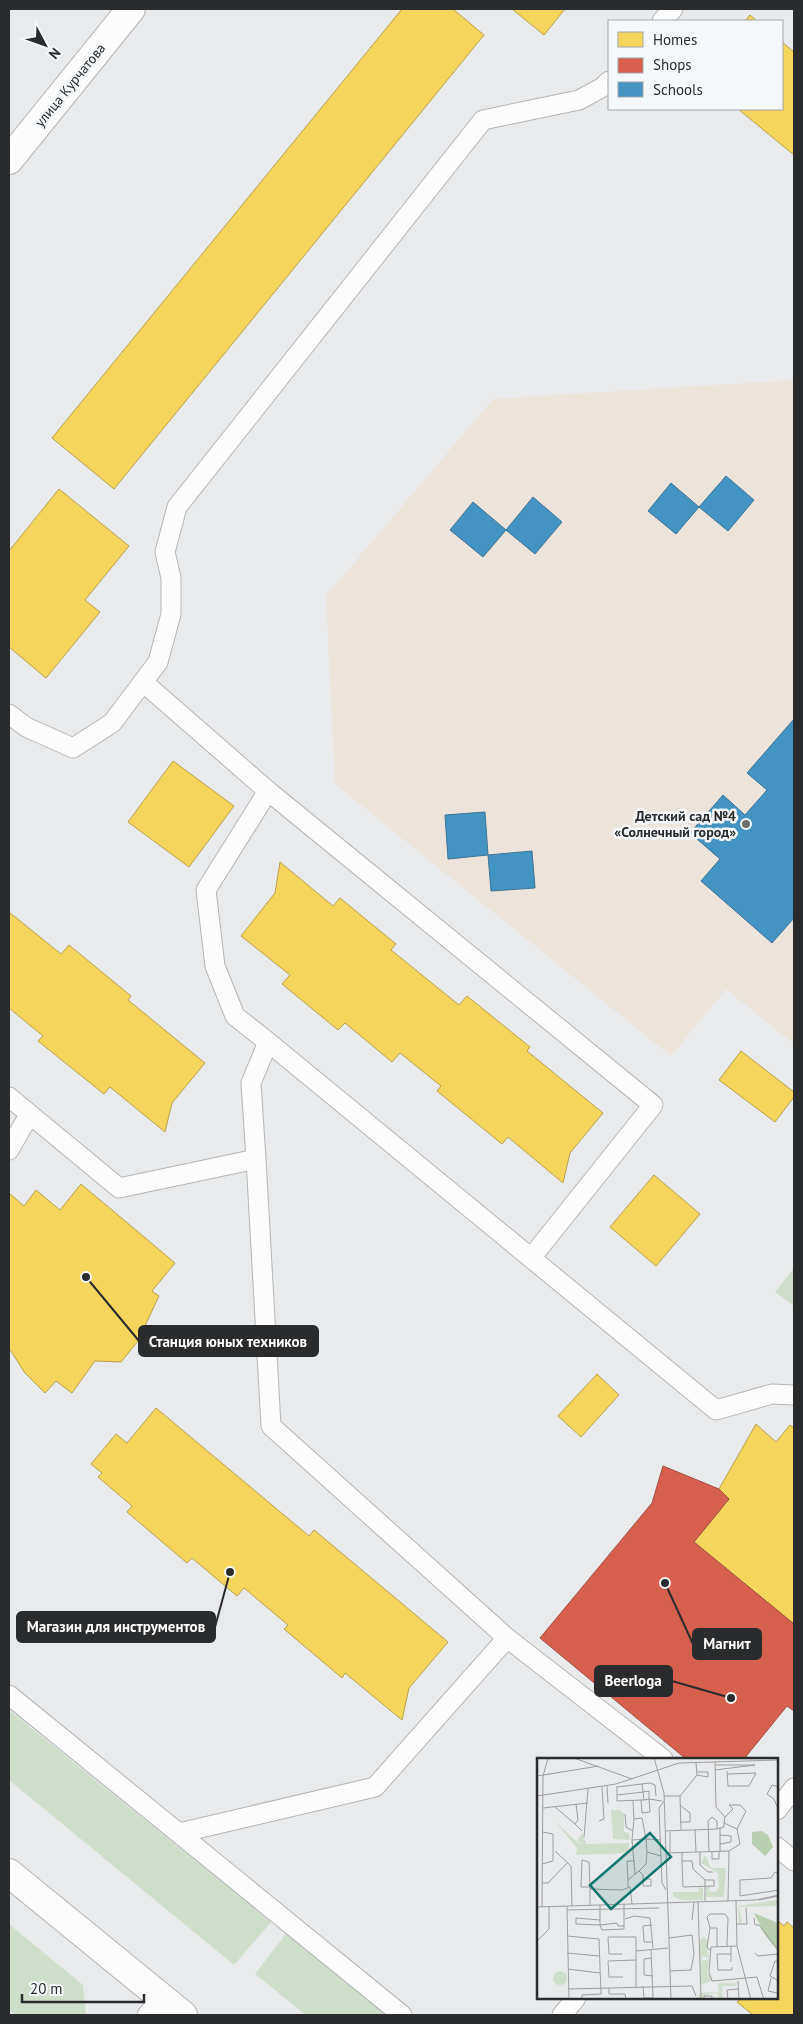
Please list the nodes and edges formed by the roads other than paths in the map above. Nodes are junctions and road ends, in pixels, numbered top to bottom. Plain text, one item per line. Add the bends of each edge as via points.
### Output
1 (131, 9) edge
2 (672, 9) edge
3 (663, 20) edge
4 (608, 82) edge
5 (9, 160) edge
6 (143, 682) junction
7 (9, 714) edge
8 (268, 791) junction
9 (268, 1042) junction
10 (9, 1097) edge
11 (29, 1114) junction
12 (9, 1150) edge
13 (256, 1158) junction
14 (531, 1258) junction
15 (794, 1395) edge
16 (507, 1638) junction
17 (9, 1695) edge
18 (661, 1758) edge
19 (794, 1788) edge
20 (778, 1809) edge
21 (179, 1833) junction
22 (778, 1848) edge
23 (794, 1861) edge
24 (9, 1873) edge
25 (575, 1999) edge
26 (155, 2007) edge
27 (183, 2015) edge
28 (402, 2015) edge
29 (562, 2015) edge

1 - 5 street, улица Курчатова
2 - 3 lane
4 - 6 lane via 579,100 483,120 177,508 165,552 171,578 171,614 158,662
6 - 7 lane via 112,723 73,748 26,727
6 - 8 lane
8 - 9 lane via 206,890 215,966 235,1016
8 - 14 lane via 653,1105
9 - 13 lane via 250,1083
9 - 14 lane
10 - 11 lane
11 - 12 lane
11 - 13 lane via 119,1188
13 - 16 lane via 271,1426
14 - 15 lane via 716,1410 772,1394
16 - 18 lane
16 - 21 lane via 375,1787
17 - 21 lane
19 - 20 lane
21 - 28 lane
22 - 23 lane
24 - 26 street
25 - 29 lane
26 - 27 street

